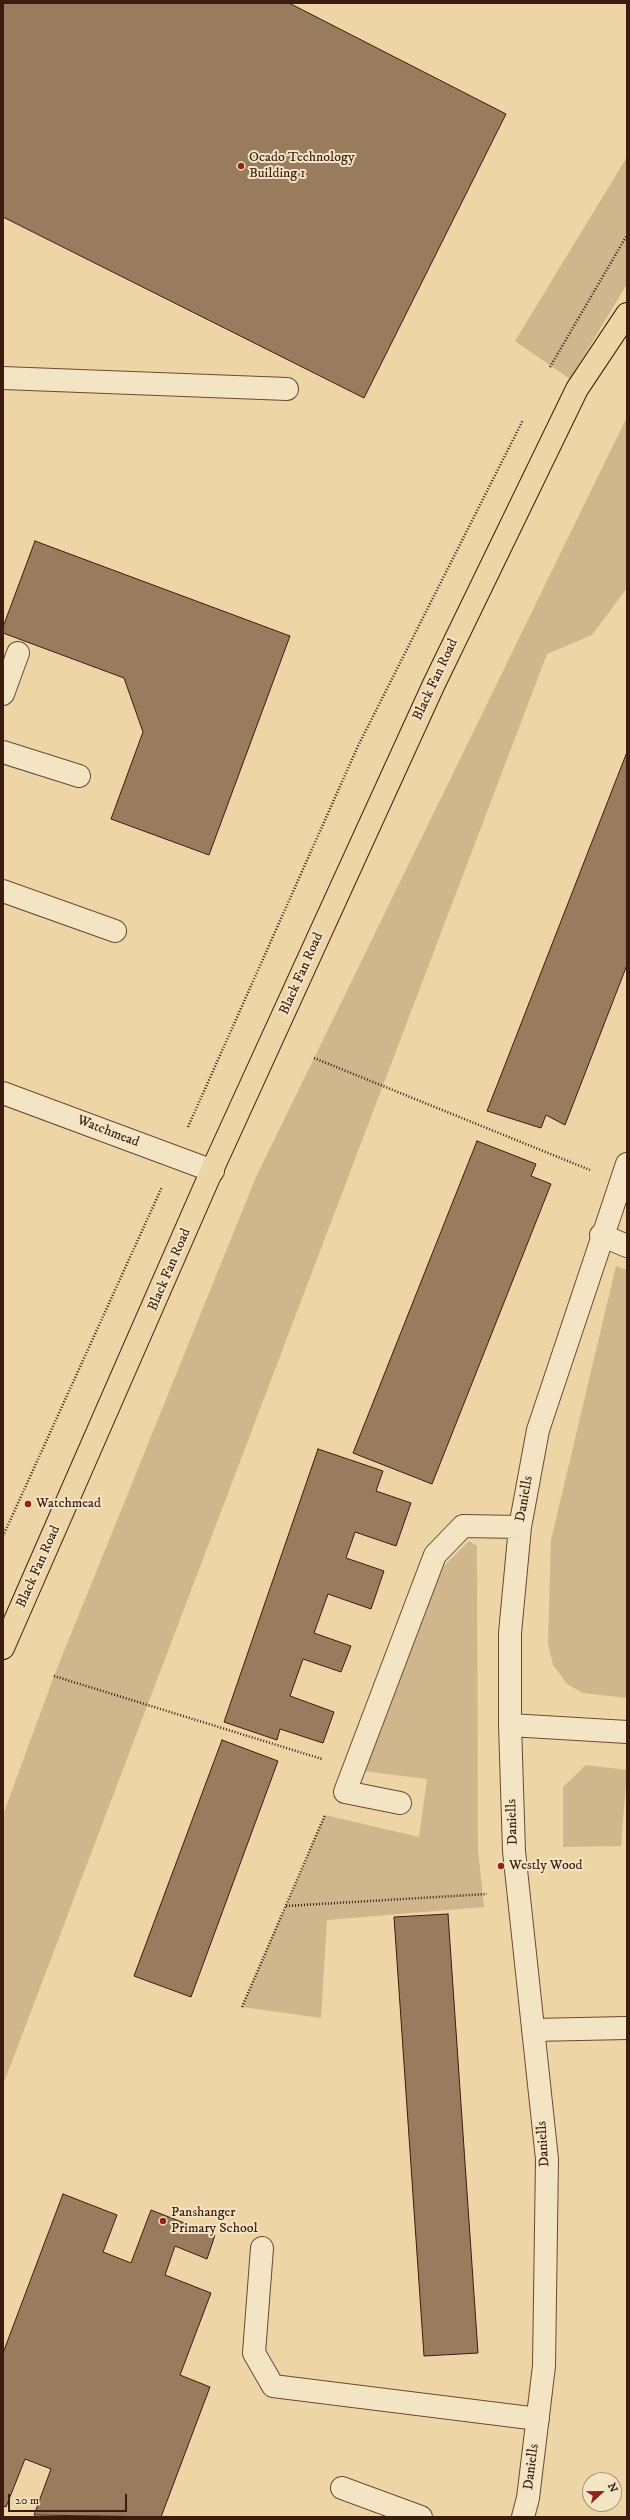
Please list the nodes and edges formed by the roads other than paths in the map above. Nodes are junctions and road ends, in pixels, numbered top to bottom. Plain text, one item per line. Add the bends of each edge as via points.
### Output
1 (627, 314) edge
2 (3, 378) edge
3 (287, 390) dead end
4 (18, 653) dead end
5 (3, 694) edge
6 (3, 752) edge
7 (79, 776) dead end
8 (3, 891) edge
9 (115, 931) dead end
10 (3, 1092) edge
11 (213, 1171) junction
12 (624, 1173) edge
13 (602, 1235) junction
14 (627, 1246) edge
15 (520, 1527) junction
16 (3, 1648) edge
17 (510, 1725) junction
18 (627, 1732) edge
19 (400, 1803) dead end
20 (627, 2028) edge
21 (533, 2030) junction
22 (262, 2248) dead end
23 (538, 2419) junction
24 (342, 2488) dead end
25 (421, 2517) edge
26 (523, 2517) edge

1 - 11 main road, Black Fan Road via 577,389 444,662
2 - 3 street
4 - 5 street
6 - 7 street
8 - 9 street
10 - 11 street, Watchmead
11 - 16 main road, Black Fan Road
12 - 13 street, Daniells
13 - 14 street
13 - 15 street, Daniells via 538,1430
15 - 17 street, Daniells via 510,1633
15 - 19 street via 463,1526 435,1555 345,1792
17 - 18 street
17 - 21 street, Daniells via 514,1851
20 - 21 street
21 - 23 street, Daniells via 546,2159 544,2366
22 - 23 street via 254,2353 273,2386
23 - 26 street, Daniells via 528,2498
24 - 25 street

